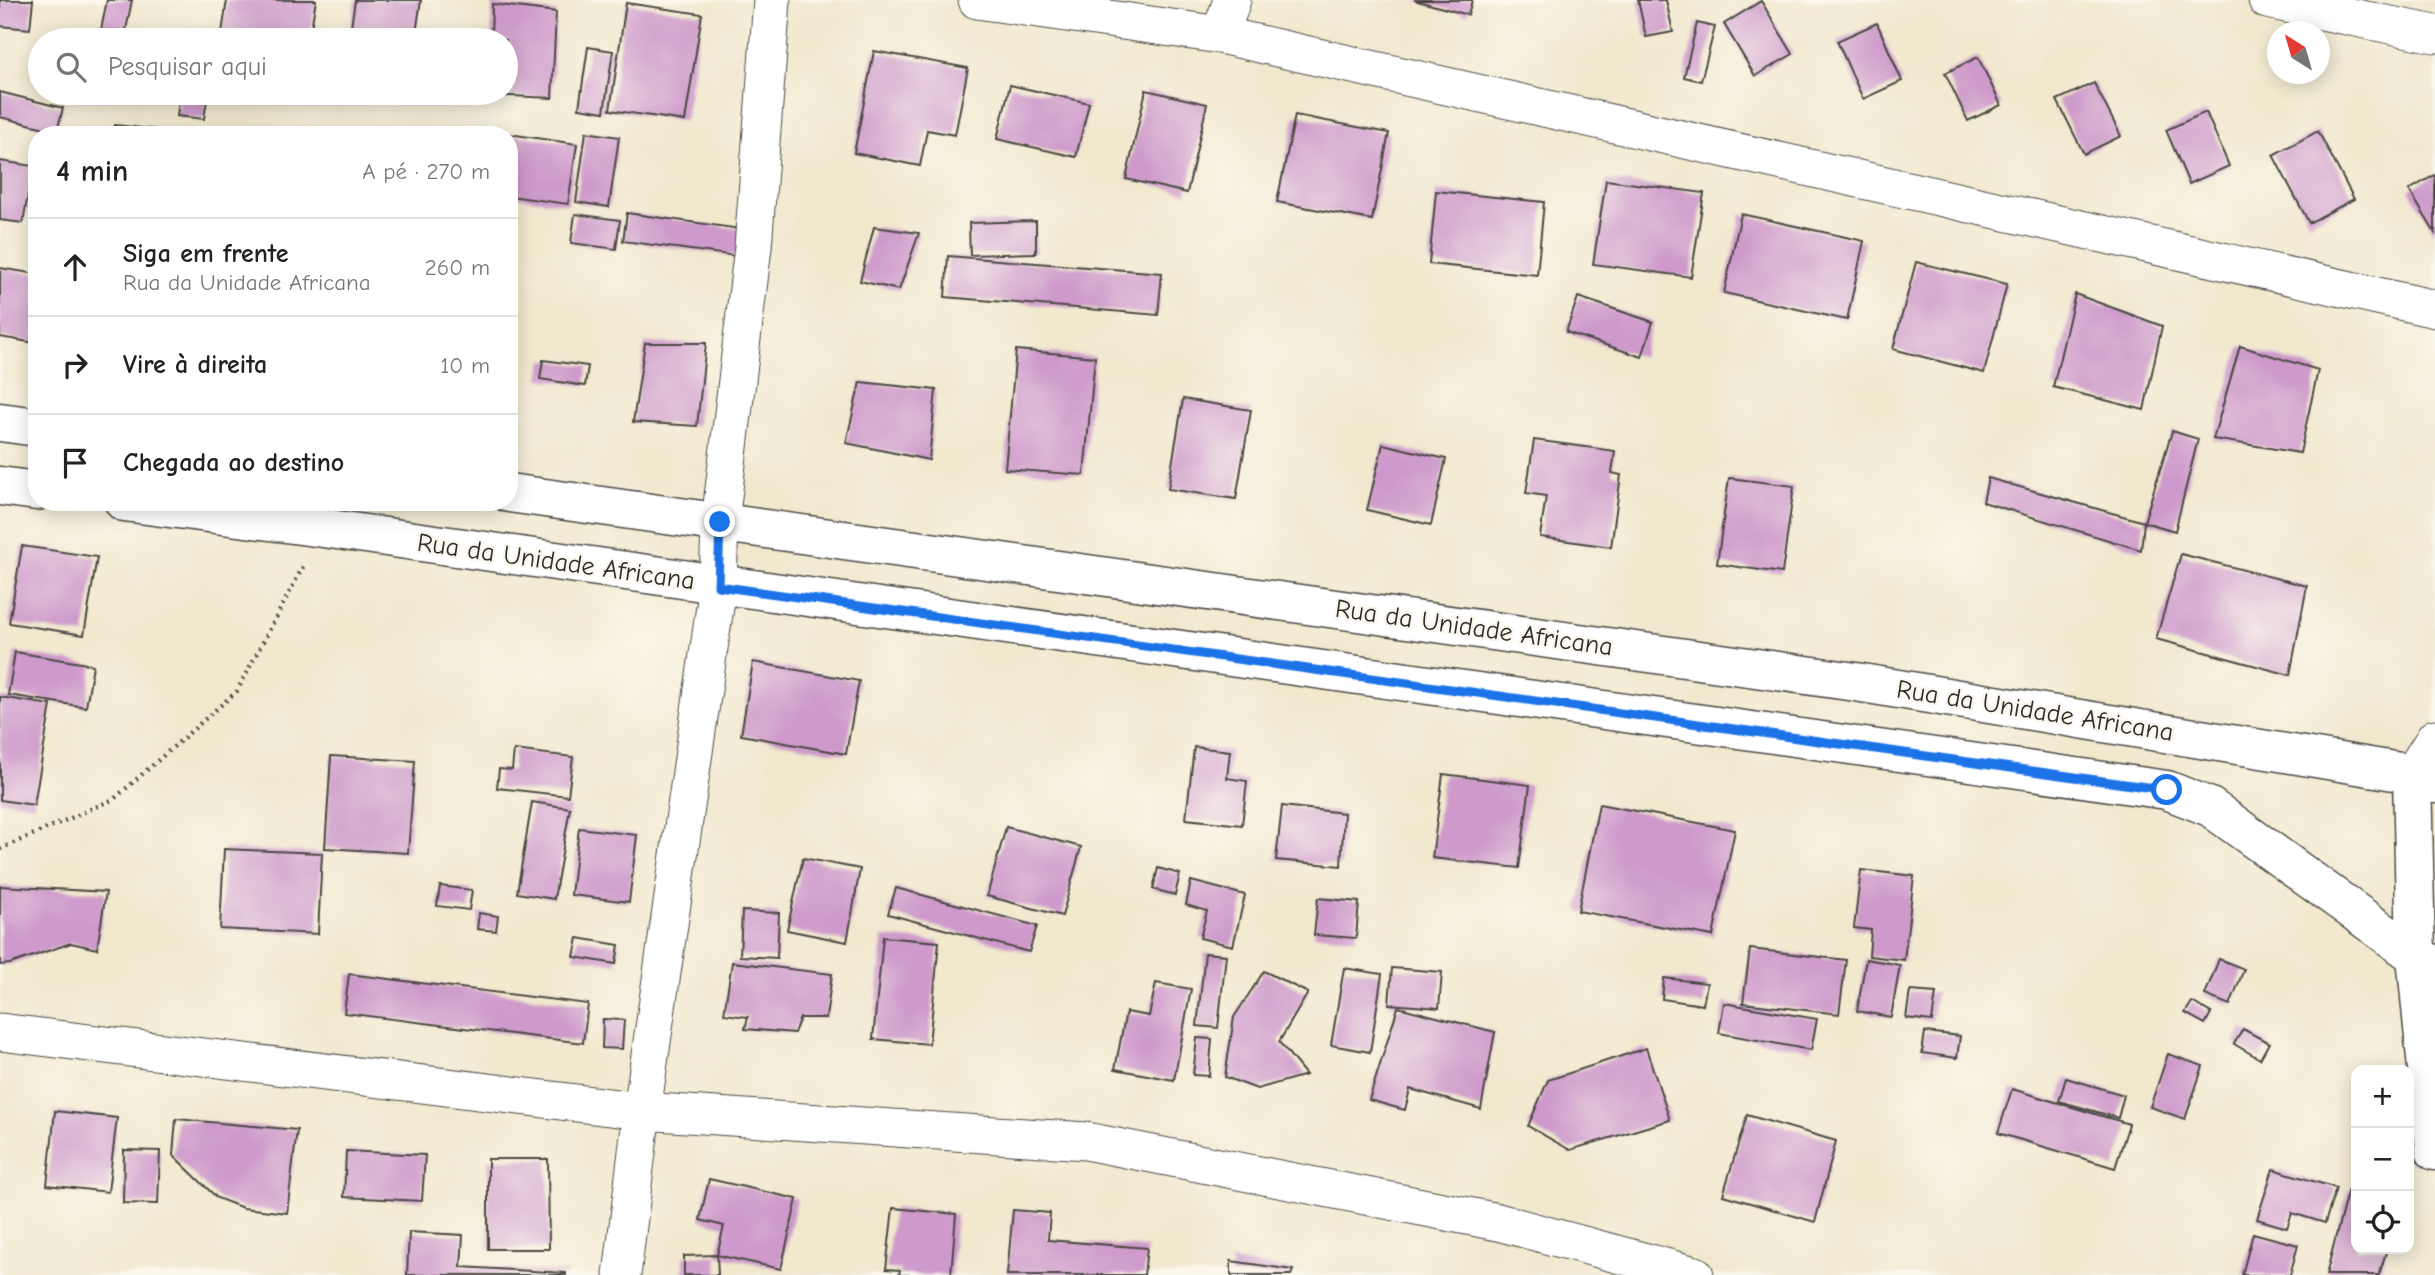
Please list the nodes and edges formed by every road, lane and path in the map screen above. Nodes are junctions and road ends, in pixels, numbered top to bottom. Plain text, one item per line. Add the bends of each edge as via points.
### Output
1 (772, 0) edge
2 (977, 0) edge
3 (1232, 0) edge
4 (2267, 0) edge
5 (2435, 34) edge
6 (1220, 35) junction
7 (2435, 309) edge
8 (0, 422) edge
9 (28, 426) edge
10 (0, 486) edge
11 (28, 490) edge
12 (518, 493) edge
13 (193, 511) edge
14 (720, 522) junction
15 (323, 528) junction
16 (718, 586) junction
17 (2435, 738) edge
18 (2424, 779) edge
19 (0, 849) edge
20 (2426, 961) edge
21 (0, 1032) edge
22 (642, 1111) junction
23 (2435, 1151) edge
24 (622, 1275) edge
25 (1695, 1275) edge

1 - 14 street via 753,247
2 - 6 street
3 - 6 street
4 - 5 street
6 - 7 street
8 - 9 street
10 - 11 street
12 - 14 street, Rua da Unidade Africana
13 - 15 street, Rua da Unidade Africana
14 - 16 street
14 - 18 street, Rua da Unidade Africana via 1856,682
15 - 16 street, Rua da Unidade Africana
15 - 19 path via 237,691 114,799
16 - 20 street, Rua da Unidade Africana via 2167,790 2210,807
16 - 22 street
17 - 18 street
18 - 20 street
20 - 23 street
21 - 22 street
22 - 24 street
22 - 25 street via 1086,1141 1498,1222

